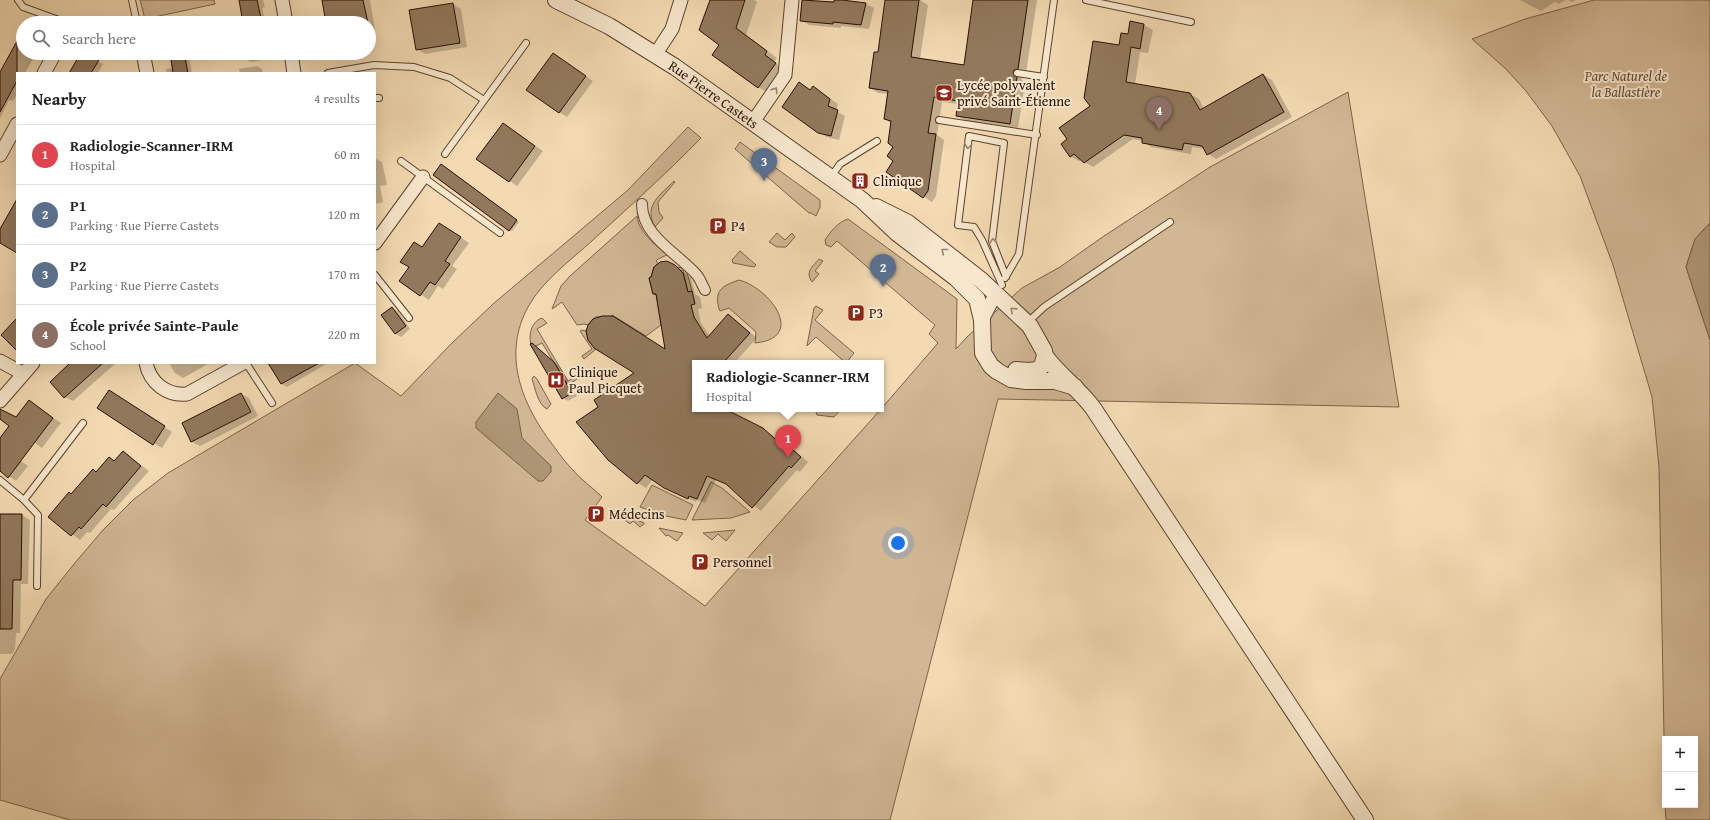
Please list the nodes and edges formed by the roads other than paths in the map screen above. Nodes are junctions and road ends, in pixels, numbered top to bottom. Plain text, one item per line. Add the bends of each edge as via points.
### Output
1 (18, 0) edge
2 (132, 0) edge
3 (282, 0) edge
4 (556, 0) edge
5 (681, 0) edge
6 (792, 0) edge
7 (1054, 0) edge
8 (1086, 0) edge
9 (47, 16) edge
10 (135, 16) edge
11 (285, 16) edge
12 (1192, 22) dead end
13 (526, 43) dead end
14 (655, 55) junction
15 (51, 60) edge
16 (144, 60) edge
17 (292, 60) edge
18 (45, 72) edge
19 (147, 72) edge
20 (294, 72) edge
21 (334, 72) edge
22 (1017, 73) dead end
23 (1044, 77) junction
24 (484, 100) junction
25 (939, 120) dead end
26 (753, 122) junction
27 (16, 126) edge
28 (1037, 135) junction
29 (877, 141) dead end
30 (445, 154) dead end
31 (0, 156) edge
32 (401, 161) dead end
33 (423, 177) junction
34 (830, 178) junction
35 (862, 200) junction
36 (642, 204) dead end
37 (1170, 222) dead end
38 (500, 233) dead end
39 (376, 242) edge
40 (376, 276) edge
41 (1006, 277) junction
42 (999, 289) junction
43 (705, 290) dead end
44 (410, 318) dead end
45 (982, 320) junction
46 (1027, 323) junction
47 (982, 337) junction
48 (1045, 356) junction
49 (0, 361) edge
50 (32, 364) edge
51 (146, 364) edge
52 (241, 364) edge
53 (247, 364) edge
54 (22, 373) junction
55 (1075, 387) junction
56 (0, 401) edge
57 (272, 403) dead end
58 (83, 423) dead end
59 (0, 480) edge
60 (24, 500) junction
61 (37, 586) dead end
62 (1365, 820) edge

1 - 9 lane via 22,7
2 - 10 lane
3 - 11 street
4 - 14 street, Rue Pierre Castets via 609,26
5 - 14 street via 672,29
26 -> 6 street via 785,75
7 - 23 lane
8 - 12 lane
13 - 24 lane
14 - 26 street, Rue Pierre Castets
15 - 18 street
16 - 19 street
17 - 20 street
21 - 24 lane via 374,65 414,67 450,78
22 - 23 lane
23 - 28 lane
24 - 30 lane
25 - 28 lane
26 - 34 street, Rue Pierre Castets
27 - 31 street
28 - 41 lane via 1019,254
29 - 34 lane via 840,164
32 - 33 lane
33 - 38 lane
33 - 39 street
34 - 35 street, Rue Pierre Castets
42 -> 35 street, Rue Pierre Castets via 908,222
35 - 45 street, Rue Pierre Castets via 897,233 956,278 977,299
36 - 43 street via 642,213 651,231 697,275
37 - 46 lane via 1044,307
40 - 44 lane
41 - 42 lane
41 -> 42 lane via 992,241 1004,143 969,136 958,225 974,227 982,240
42 - 45 street
46 -> 42 street, Rue Pierre Castets
45 - 47 street
46 - 48 street, Rue Pierre Castets via 1040,341
47 - 48 street via 993,354 1010,368 1022,371 1037,370 1042,366
47 - 55 street via 982,353 991,366 1003,376 1026,381 1055,381
48 - 55 street, Rue Pierre Castets
49 - 54 street
50 - 54 street
51 - 52 street via 153,380 163,389 177,395 188,394
53 - 57 lane
54 - 56 street
55 - 62 street, Rue Pierre Castets via 1093,408
58 - 60 lane
59 - 60 lane
60 - 61 lane via 38,515

